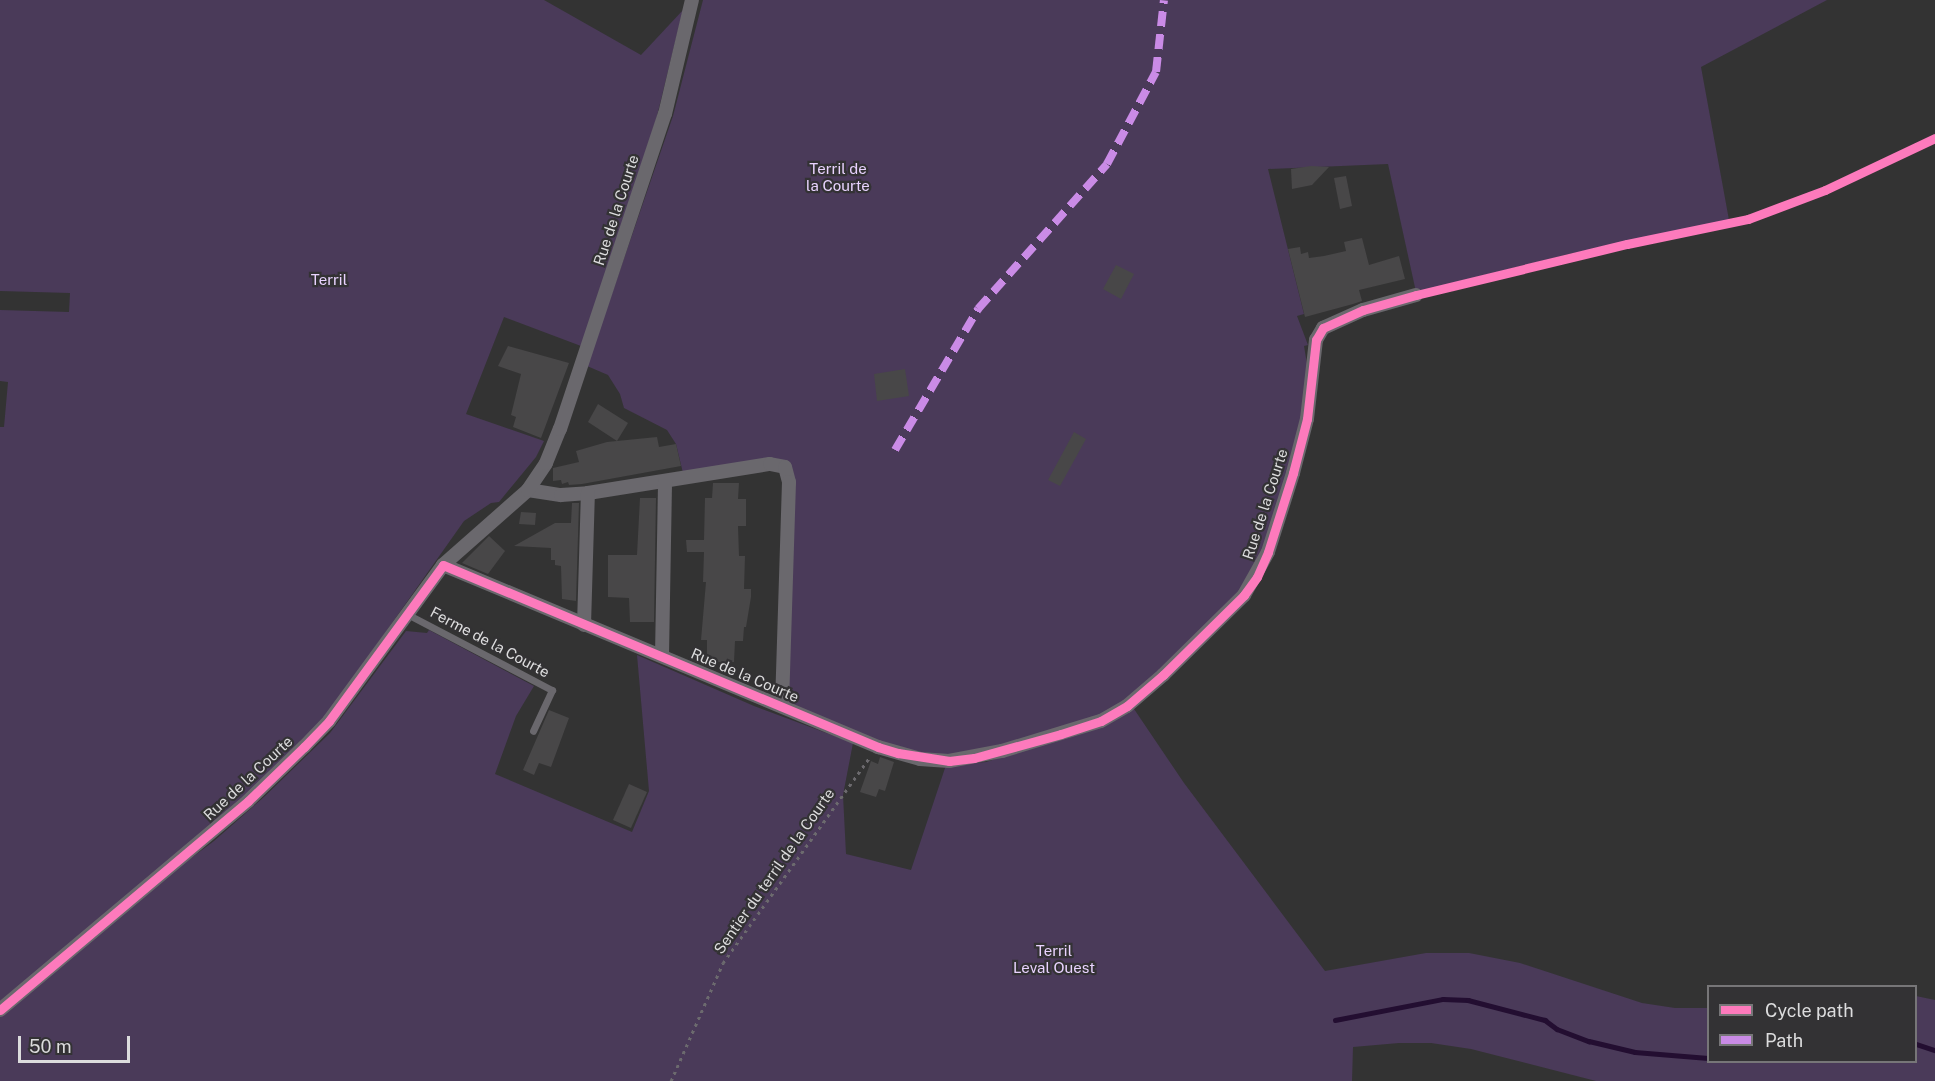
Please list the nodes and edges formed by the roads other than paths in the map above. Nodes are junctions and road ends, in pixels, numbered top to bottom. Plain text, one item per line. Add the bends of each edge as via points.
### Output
1 (692, 0) edge
2 (1416, 295) dead end
3 (665, 481) junction
4 (528, 490) junction
5 (588, 493) junction
6 (443, 565) junction
7 (407, 614) junction
8 (584, 625) junction
9 (662, 656) junction
10 (782, 706) junction
11 (532, 731) dead end
12 (0, 1010) edge

1 - 4 street, Rue de la Courte via 665,114 571,398 546,463
2 - 10 street, Rue de la Courte via 1363,310 1323,328 1316,340 1307,419 1293,473 1257,577 1212,627 1127,706 1101,721 974,758 949,761 920,759 878,747
3 - 5 street, Rue de la Courte
3 - 9 street
3 - 10 street, Rue de la Courte via 770,464 785,467 788,472
4 - 5 street, Rue de la Courte via 561,495
4 - 6 street, Rue de la Courte
5 - 8 street
6 - 7 street, Rue de la Courte
6 - 8 street, Rue de la Courte
7 - 11 lane, Ferme de la Courte via 552,690
7 - 12 street, Rue de la Courte via 329,721 304,747 248,801
8 - 9 street, Rue de la Courte
9 - 10 street, Rue de la Courte

